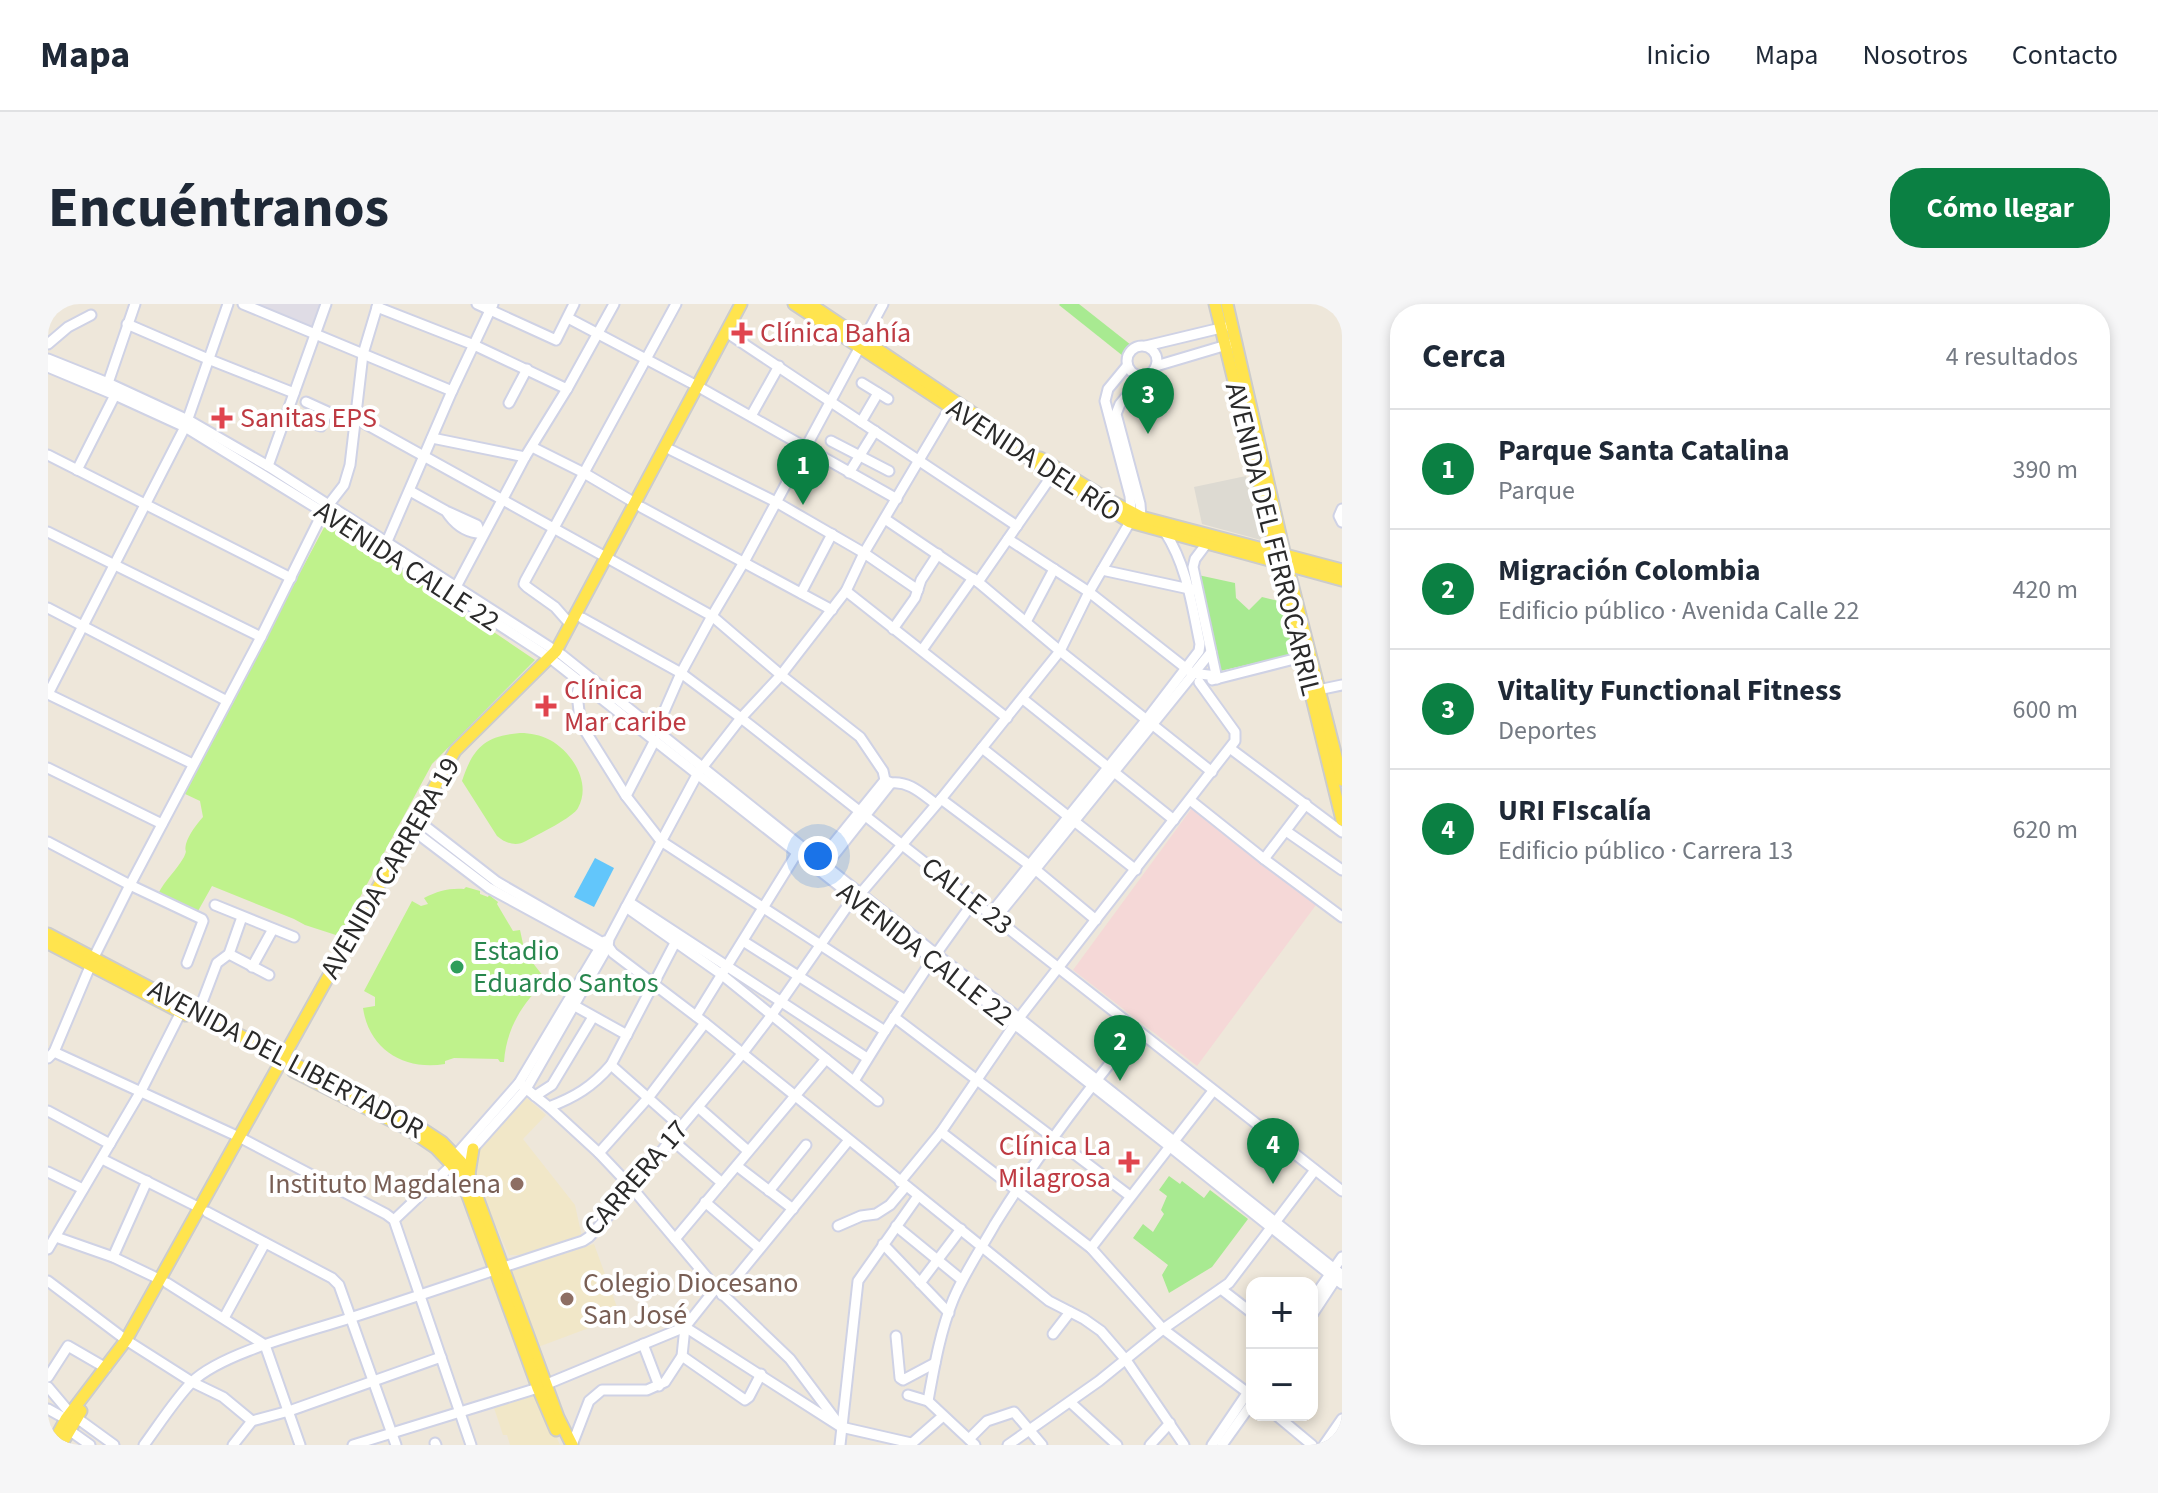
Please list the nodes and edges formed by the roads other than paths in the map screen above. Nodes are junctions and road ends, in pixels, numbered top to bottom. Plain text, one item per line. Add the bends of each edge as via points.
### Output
1 (135, 304) edge
2 (228, 304) edge
3 (243, 304) edge
4 (326, 304) edge
5 (477, 304) edge
6 (574, 304) edge
7 (614, 304) edge
8 (676, 304) edge
9 (741, 304) edge
10 (749, 304) edge
11 (794, 304) edge
12 (810, 304) edge
13 (883, 304) edge
14 (1215, 304) edge
15 (1227, 304) edge
16 (377, 305) edge
17 (491, 307) edge
18 (91, 315) dead end
19 (568, 318) junction
20 (127, 324) junction
21 (1227, 327) junction
22 (598, 334) junction
23 (315, 335) junction
24 (732, 336) junction
25 (48, 344) edge
26 (862, 344) junction
27 (1231, 344) junction
28 (474, 345) junction
29 (1145, 346) junction
30 (363, 354) junction
31 (48, 359) edge
32 (208, 359) junction
33 (645, 360) junction
34 (779, 366) junction
35 (1127, 366) junction
36 (1156, 366) junction
37 (48, 367) edge
38 (527, 369) junction
39 (1142, 377) junction
40 (108, 383) junction
41 (862, 383) dead end
42 (700, 388) junction
43 (567, 389) junction
44 (452, 391) junction
45 (876, 392) junction
46 (294, 393) junction
47 (115, 395) junction
48 (888, 399) dead end
49 (829, 401) junction
50 (306, 402) dead end
51 (509, 403) dead end
52 (952, 404) junction
53 (286, 415) junction
54 (751, 416) junction
55 (355, 418) junction
56 (859, 421) junction
57 (186, 423) junction
58 (875, 431) junction
59 (432, 438) junction
60 (831, 441) dead end
61 (532, 447) junction
62 (806, 449) junction
63 (671, 450) junction
64 (48, 455) edge
65 (859, 456) junction
66 (424, 457) junction
67 (525, 457) junction
68 (919, 460) junction
69 (268, 466) junction
70 (77, 470) junction
71 (889, 471) dead end
72 (1055, 471) junction
73 (584, 473) junction
74 (849, 473) junction
75 (410, 491) junction
76 (503, 499) junction
77 (897, 499) junction
78 (776, 502) junction
79 (145, 504) junction
80 (638, 505) junction
81 (326, 508) junction
82 (1342, 509) edge
83 (446, 511) dead end
84 (1134, 517) junction
85 (885, 519) junction
86 (1342, 522) edge
87 (1017, 526) junction
88 (554, 528) junction
89 (48, 532) edge
90 (1165, 532) junction
91 (832, 534) junction
92 (1008, 539) junction
93 (1207, 543) junction
94 (385, 546) junction
95 (864, 553) junction
96 (938, 554) junction
97 (609, 559) junction
98 (1282, 560) junction
99 (744, 562) junction
100 (114, 566) junction
101 (1054, 569) junction
102 (1102, 570) junction
103 (1304, 570) junction
104 (1342, 570) edge
105 (291, 578) junction
106 (976, 580) junction
107 (1342, 580) edge
108 (456, 587) junction
109 (1293, 587) junction
110 (918, 590) junction
111 (1193, 590) junction
112 (846, 591) junction
113 (1089, 592) junction
114 (801, 593) junction
115 (48, 608) edge
116 (832, 610) junction
117 (712, 616) junction
118 (582, 618) junction
119 (1026, 622) junction
120 (570, 624) junction
121 (83, 625) junction
122 (893, 629) junction
123 (261, 637) junction
124 (922, 650) junction
125 (1060, 651) junction
126 (1211, 652) junction
127 (1306, 656) junction
128 (556, 657) junction
129 (681, 673) junction
130 (781, 675) junction
131 (1190, 675) junction
132 (1216, 678) junction
133 (580, 682) junction
134 (1342, 685) edge
135 (1318, 690) junction
136 (48, 694) edge
137 (1023, 699) junction
138 (227, 701) junction
139 (741, 718) junction
140 (1007, 718) junction
141 (1149, 721) junction
142 (656, 735) junction
143 (1336, 735) edge
144 (982, 748) junction
145 (1231, 749) junction
146 (193, 764) junction
147 (48, 768) edge
148 (1111, 768) junction
149 (700, 770) junction
150 (1212, 772) junction
151 (888, 782) junction
152 (1339, 782) edge
153 (626, 796) junction
154 (1190, 800) junction
155 (939, 802) junction
156 (1306, 804) junction
157 (863, 814) junction
158 (1072, 818) junction
159 (1174, 820) junction
160 (1342, 820) edge
161 (162, 824) junction
162 (416, 826) junction
163 (1286, 831) junction
164 (1342, 832) edge
165 (661, 841) junction
166 (48, 842) edge
167 (902, 845) junction
168 (797, 853) junction
169 (1264, 859) junction
170 (820, 866) junction
171 (1032, 868) junction
172 (1136, 870) junction
173 (1342, 870) edge
174 (130, 885) junction
175 (857, 895) junction
176 (974, 901) junction
177 (627, 904) junction
178 (215, 905) dead end
179 (763, 908) junction
180 (993, 915) junction
181 (242, 917) junction
182 (1342, 917) edge
183 (1096, 920) junction
184 (273, 929) junction
185 (48, 934) edge
186 (294, 937) dead end
187 (677, 939) junction
188 (743, 941) junction
189 (48, 943) edge
190 (819, 946) junction
191 (606, 947) junction
192 (229, 954) junction
193 (934, 957) junction
194 (92, 961) junction
195 (187, 963) dead end
196 (252, 967) junction
197 (1058, 967) junction
198 (724, 970) junction
199 (269, 975) dead end
200 (797, 976) junction
201 (653, 984) junction
202 (905, 1000) junction
203 (780, 1003) junction
204 (575, 1006) junction
205 (181, 1012) junction
206 (198, 1013) junction
207 (771, 1016) junction
208 (593, 1017) junction
209 (894, 1017) junction
210 (700, 1019) junction
211 (1017, 1021) junction
212 (1137, 1030) junction
213 (885, 1031) junction
214 (627, 1035) junction
215 (742, 1054) junction
216 (51, 1055) edge
217 (867, 1058) junction
218 (826, 1059) junction
219 (284, 1063) junction
220 (611, 1065) junction
221 (977, 1079) junction
222 (854, 1081) junction
223 (1094, 1082) junction
224 (522, 1086) junction
225 (141, 1091) junction
226 (1213, 1091) junction
227 (535, 1096) junction
228 (795, 1096) junction
229 (648, 1098) junction
230 (878, 1101) dead end
231 (549, 1107) junction
232 (698, 1107) junction
233 (48, 1111) edge
234 (681, 1127) junction
235 (941, 1132) junction
236 (1053, 1137) junction
237 (242, 1139) junction
238 (671, 1139) junction
239 (849, 1140) junction
240 (1172, 1143) junction
241 (110, 1144) junction
242 (806, 1145) dead end
243 (473, 1149) junction
244 (748, 1151) junction
245 (599, 1153) junction
246 (102, 1159) junction
247 (456, 1161) junction
248 (737, 1166) junction
249 (1315, 1170) junction
250 (48, 1172) edge
251 (469, 1175) junction
252 (147, 1181) junction
253 (722, 1183) junction
254 (903, 1184) junction
255 (83, 1189) junction
256 (633, 1189) junction
257 (1017, 1189) junction
258 (769, 1191) junction
259 (1342, 1191) edge
260 (918, 1196) junction
261 (1130, 1196) junction
262 (705, 1202) junction
263 (793, 1209) junction
264 (204, 1210) junction
265 (394, 1220) junction
266 (1273, 1224) junction
267 (838, 1226) dead end
268 (896, 1226) junction
269 (961, 1229) junction
270 (56, 1237) junction
271 (675, 1239) junction
272 (265, 1243) junction
273 (883, 1244) junction
274 (982, 1247) junction
275 (759, 1248) junction
276 (1091, 1248) junction
277 (48, 1249) edge
278 (113, 1257) junction
279 (1342, 1257) edge
280 (937, 1260) junction
281 (499, 1267) junction
282 (1338, 1275) edge
283 (962, 1280) junction
284 (48, 1281) edge
285 (164, 1281) junction
286 (920, 1283) junction
287 (1221, 1289) junction
288 (719, 1291) junction
289 (1318, 1294) edge
290 (420, 1295) junction
291 (1318, 1306) edge
292 (1246, 1308) edge
293 (1070, 1312) junction
294 (949, 1313) junction
295 (224, 1318) junction
296 (349, 1318) junction
297 (685, 1327) junction
298 (1163, 1329) junction
299 (1053, 1334) dead end
300 (896, 1336) dead end
301 (128, 1342) junction
302 (643, 1344) junction
303 (265, 1345) junction
304 (682, 1356) junction
305 (441, 1357) junction
306 (1126, 1360) junction
307 (935, 1363) junction
308 (106, 1368) junction
309 (761, 1374) junction
310 (48, 1377) edge
311 (372, 1380) junction
312 (192, 1382) junction
313 (543, 1386) junction
314 (659, 1386) junction
315 (48, 1387) edge
316 (1246, 1391) edge
317 (908, 1395) dead end
318 (928, 1401) junction
319 (1246, 1401) edge
320 (1070, 1402) junction
321 (1246, 1404) edge
322 (48, 1409) edge
323 (289, 1411) junction
324 (459, 1413) junction
325 (943, 1416) junction
326 (1342, 1419) edge
327 (70, 1420) junction
328 (252, 1421) junction
329 (1283, 1421) edge
330 (1170, 1423) junction
331 (841, 1427) junction
332 (1030, 1430) junction
333 (392, 1432) junction
334 (972, 1442) edge
335 (910, 1444) edge
336 (52, 1445) edge
337 (61, 1445) edge
338 (90, 1445) edge
339 (113, 1445) edge
340 (144, 1445) edge
341 (233, 1445) edge
342 (300, 1445) edge
343 (353, 1445) edge
344 (396, 1445) edge
345 (471, 1445) edge
346 (563, 1445) edge
347 (572, 1445) edge
348 (840, 1445) edge
349 (1008, 1445) edge
350 (1042, 1445) edge
351 (1117, 1445) edge
352 (1150, 1445) edge
353 (1184, 1445) edge
354 (1212, 1445) edge
355 (1222, 1445) edge
356 (1312, 1445) edge
357 (1324, 1445) edge

1 - 20 street
2 - 32 street
3 - 23 street
4 - 23 street
5 - 17 street
6 - 19 street
7 - 22 street
8 - 33 street
9 - 42 main road, AVENIDA CARRERA 19
10 - 24 main road, AVENIDA CARRERA 19
11 - 26 main road, AVENIDA DEL RÍO
12 - 26 main road, AVENIDA DEL RÍO
13 - 26 street
14 - 21 main road, AVENIDA DEL FERROCARRIL
15 - 21 main road, AVENIDA DEL FERROCARRIL
16 - 28 street
16 - 30 street
17 - 19 street via 556,340
17 - 28 street
18 - 25 street
19 - 22 street
20 - 32 street
20 - 40 street
21 - 27 main road, AVENIDA DEL FERROCARRIL
21 - 29 street
22 - 33 street
22 - 43 street
23 - 30 street
23 - 46 street
24 - 34 street
24 - 42 main road, AVENIDA CARRERA 19
26 - 49 street
26 - 52 main road, AVENIDA DEL RÍO
27 - 36 street
27 - 98 main road, AVENIDA DEL FERROCARRIL
28 - 38 street
28 - 44 street
29 - 35 street via 1131,350
29 - 36 street via 1156,356
30 - 44 street
30 - 55 street
31 - 40 street, AVENIDA CALLE 22
32 - 46 street
32 - 57 street
33 - 42 street
33 - 73 street
34 - 49 street
34 - 54 street
35 - 39 street
35 - 84 street via 1105,401
36 - 39 street
37 - 47 street, AVENIDA CALLE 22
38 - 43 street
38 - 51 street
39 - 84 street via 1116,414 1140,504
40 - 57 street, AVENIDA CALLE 22
41 - 45 street
42 - 54 street
42 - 63 main road, AVENIDA CARRERA 19
42 - 80 main road, AVENIDA CARRERA 19
43 - 61 street
44 - 59 street
45 - 48 street
45 - 56 street
46 - 53 street
47 - 57 street, AVENIDA CALLE 22
47 - 70 street
49 - 56 street
49 - 62 street
50 - 53 street via 328,412 321,426
52 - 68 street
52 - 72 main road, AVENIDA DEL RÍO
53 - 69 street
54 - 62 street
55 - 66 street
55 - 81 street via 344,485
56 - 58 street
57 - 69 street, AVENIDA CALLE 22
57 - 79 street
57 - 81 street, AVENIDA CALLE 22
58 - 65 street
58 - 68 street
59 - 66 street
59 - 67 street
60 - 65 street
61 - 67 street
61 - 73 street
62 - 74 street
62 - 78 street
63 - 78 street
63 - 80 main road, AVENIDA CARRERA 19
64 - 70 street
65 - 71 street
65 - 74 street
66 - 75 street
66 - 76 street
67 - 76 street
68 - 77 street
68 - 87 street
69 - 81 street, AVENIDA CALLE 22
70 - 79 street
72 - 84 main road, AVENIDA DEL RÍO
72 - 87 street
73 - 80 street
73 - 88 street
74 - 77 street
75 - 83 street
75 - 94 street
76 - 88 street
76 - 108 street
77 - 85 street
78 - 91 street
78 - 99 street
79 - 100 street
79 - 105 street
80 - 97 main road, AVENIDA CARRERA 19
80 - 99 street
81 - 94 street, AVENIDA CALLE 22
81 - 105 street
82 - 86 street
84 - 90 main road, AVENIDA DEL RÍO
84 - 98 main road, AVENIDA DEL RÍO
84 - 102 street, CARRERA 17
85 - 95 street
85 - 96 street
87 - 92 street
88 - 97 street
88 - 120 street via 524,584
89 - 100 street
90 - 93 main road, AVENIDA DEL RÍO
90 - 111 street
91 - 95 street
91 - 114 street
92 - 101 street
92 - 106 street
93 - 98 main road, AVENIDA DEL RÍO
93 - 111 street via 1193,564
94 - 108 street, AVENIDA CALLE 22
94 - 128 street, AVENIDA CALLE 22
95 - 110 street
95 - 112 street
96 - 106 street
96 - 110 street
97 - 117 street
97 - 118 main road, AVENIDA CARRERA 19
97 - 120 main road, AVENIDA CARRERA 19
98 - 103 main road, AVENIDA DEL RÍO
98 - 104 main road, AVENIDA DEL RÍO
98 - 109 main road, AVENIDA DEL FERROCARRIL
98 - 127 main road, AVENIDA DEL FERROCARRIL
99 - 114 street
99 - 117 street
100 - 121 street
100 - 123 street
101 - 113 street
101 - 119 street
102 - 111 street
102 - 113 street, CARRERA 17
103 - 107 main road, AVENIDA DEL RÍO
103 - 109 main road
105 - 123 street
106 - 119 street
106 - 124 street
108 - 128 street, AVENIDA CALLE 22
109 - 127 main road, AVENIDA DEL FERROCARRIL
110 - 122 street
111 - 126 street
111 - 131 street via 1200,644
112 - 116 street
112 - 122 street
113 - 125 street, CARRERA 17
113 - 131 street
114 - 116 street
115 - 121 street
116 - 130 street
117 - 129 street
117 - 130 street
118 - 128 main road, AVENIDA CARRERA 19
118 - 129 street, CALLE 23
119 - 125 street
120 - 128 main road, AVENIDA CARRERA 19
121 - 136 street
121 - 138 street
122 - 124 street
123 - 138 street
124 - 140 street
125 - 137 street, CARRERA 17
125 - 141 street
126 - 131 street
126 - 132 street
127 - 132 street
127 - 135 main road, AVENIDA DEL FERROCARRIL
127 - 152 main road, AVENIDA DEL FERROCARRIL
128 - 133 street, AVENIDA CALLE 22
128 - 142 street, AVENIDA CALLE 22
128 - 162 main road, AVENIDA CARRERA 19 via 461,755
129 - 139 street, CALLE 23
129 - 142 street
130 - 139 street
130 - 151 street via 860,737
131 - 132 street
131 - 141 street
131 - 145 street via 1235,732
133 - 142 street, AVENIDA CALLE 22
133 - 153 street via 577,694 584,729
134 - 135 street
135 - 143 main road, AVENIDA DEL FERROCARRIL
136 - 146 street
137 - 140 street, CARRERA 17
137 - 148 street
138 - 146 street
139 - 149 street
139 - 157 street, CALLE 23
140 - 144 street, CARRERA 17
141 - 148 street
141 - 150 street
142 - 149 street, AVENIDA CALLE 22
142 - 153 street
143 - 152 main road, AVENIDA DEL FERROCARRIL
144 - 155 street, CARRERA 17
144 - 158 street
145 - 150 street
145 - 156 street
146 - 161 street
147 - 161 street
148 - 158 street
148 - 159 street
149 - 165 street
149 - 168 street, AVENIDA CALLE 22
149 - 170 street, AVENIDA CALLE 22
150 - 154 street
151 - 155 street via 909,785
151 - 157 street
152 - 160 main road, AVENIDA DEL FERROCARRIL
153 - 165 street
154 - 159 street
154 - 169 street
155 - 167 street, CARRERA 17
155 - 171 street
156 - 163 street
156 - 164 street
157 - 167 street, CALLE 23
157 - 170 street
158 - 171 street
158 - 172 street
159 - 172 street
161 - 174 street
162 - 191 street via 489,888
162 - 219 main road, AVENIDA CARRERA 19
163 - 169 street
163 - 173 street
165 - 177 street
165 - 179 street
166 - 174 street
167 - 175 street, CARRERA 17
167 - 176 street, CALLE 23
168 - 170 street, AVENIDA CALLE 22
168 - 179 street
169 - 182 street
170 - 175 street, AVENIDA CALLE 22
171 - 180 street
171 - 183 street
172 - 183 street
174 - 194 street
174 - 195 street via 202,919
175 - 190 street, CARRERA 17
175 - 193 street, AVENIDA CALLE 22
176 - 180 street, CALLE 23
176 - 193 street
177 - 187 street
177 - 191 street
178 - 181 street
179 - 188 street
179 - 190 street
180 - 197 street, CALLE 23
181 - 184 street
181 - 192 street
183 - 197 street
184 - 186 street
184 - 196 street
185 - 194 main road, AVENIDA DEL LIBERTADOR
187 - 198 street
187 - 201 street
188 - 198 street
188 - 200 street
189 - 194 main road, AVENIDA DEL LIBERTADOR
190 - 200 street, CARRERA 17
190 - 202 street
191 - 201 street
191 - 204 street
191 - 224 street
192 - 196 street
192 - 206 street via 217,963
193 - 202 street
193 - 211 street, AVENIDA CALLE 22
194 - 205 main road, AVENIDA DEL LIBERTADOR
194 - 206 main road, AVENIDA DEL LIBERTADOR
194 - 216 street
196 - 199 street
197 - 211 street
197 - 212 street, CALLE 23
198 - 203 street
198 - 207 street
198 - 210 street
200 - 203 street, CARRERA 17
200 - 213 street
201 - 210 street
201 - 214 street
202 - 209 street
203 - 207 street, CARRERA 17
203 - 217 street
204 - 208 street
204 - 224 street
205 - 219 main road, AVENIDA DEL LIBERTADOR
205 - 225 street
206 - 219 main road, AVENIDA DEL LIBERTADOR
207 - 215 street, CARRERA 17
207 - 218 street
208 - 214 street
208 - 227 street via 552,1085
209 - 213 street
209 - 221 street
210 - 215 street
210 - 229 street
211 - 221 street
211 - 223 street, AVENIDA CALLE 22
212 - 223 street
212 - 226 street, CALLE 23
213 - 217 street
214 - 220 street
215 - 228 street
215 - 232 street, CARRERA 17
216 - 225 street
217 - 222 street
218 - 222 street
218 - 228 street
219 - 237 main road, AVENIDA CARRERA 19
219 - 247 main road, AVENIDA DEL LIBERTADOR via 410,1121 442,1142
220 - 229 street
220 - 231 street via 596,1082
221 - 235 street
221 - 236 street
222 - 230 street
223 - 236 street
223 - 240 street, AVENIDA CALLE 22
224 - 227 street
224 - 243 street
224 - 247 street
225 - 237 street
225 - 241 street
226 - 240 street
226 - 249 street, CALLE 23
227 - 231 street
228 - 239 street
228 - 244 street
229 - 234 street
229 - 245 street
231 - 245 street
232 - 234 street, CARRERA 17
232 - 244 street
233 - 241 street
234 - 238 street, CARRERA 17
235 - 254 street
235 - 257 street
236 - 257 street
236 - 261 street
237 - 264 main road, AVENIDA CARRERA 19
237 - 265 street
238 - 253 street
238 - 256 street, CARRERA 17
239 - 254 street
239 - 263 street
240 - 261 street
240 - 266 street, AVENIDA CALLE 22
241 - 246 street
242 - 258 street
243 - 247 street
243 - 251 main road
244 - 248 street
245 - 256 street
246 - 252 street
246 - 255 street
247 - 251 main road, AVENIDA DEL LIBERTADOR
247 - 265 street
247 - 281 main road, AVENIDA DEL LIBERTADOR
248 - 253 street
248 - 258 street
249 - 259 street, CALLE 23
249 - 266 street
250 - 255 street
251 - 281 main road, AVENIDA DEL LIBERTADOR
252 - 264 street
252 - 278 street
253 - 262 street
254 - 260 street
254 - 267 street via 890,1205
255 - 270 street
256 - 271 street
256 - 281 street, CARRERA 17 via 583,1241
257 - 274 street
257 - 276 street
258 - 263 street
260 - 268 street
260 - 269 street
261 - 276 street
262 - 271 street
262 - 275 street
263 - 275 street
264 - 272 street
264 - 285 main road, AVENIDA CARRERA 19
265 - 290 street
266 - 282 street, AVENIDA CALLE 22
266 - 287 street
268 - 273 street
268 - 280 street
269 - 274 street
269 - 280 street
270 - 277 street
270 - 278 street
271 - 288 street
272 - 295 street
272 - 296 street via 332,1278
273 - 286 street
273 - 331 street via 858,1281
274 - 283 street
274 - 293 street
275 - 288 street
276 - 298 street
278 - 285 street
279 - 282 street
280 - 283 street
280 - 286 street
281 - 290 street, CARRERA 17
281 - 313 main road, AVENIDA DEL LIBERTADOR
282 - 289 street
282 - 291 street
283 - 294 street
284 - 301 street
285 - 295 street
285 - 301 main road, AVENIDA CARRERA 19
286 - 294 street
287 - 292 street
287 - 298 street
288 - 297 street
288 - 331 street via 790,1359
290 - 296 street, CARRERA 17
290 - 305 street
293 - 299 street
293 - 306 street via 1101,1331
294 - 307 street
295 - 303 street
296 - 303 street, CARRERA 17
296 - 311 street
297 - 302 street
297 - 304 street
297 - 309 street
298 - 306 street
298 - 316 street
300 - 307 street via 900,1378
301 - 308 main road, AVENIDA CARRERA 19
301 - 312 street
301 - 327 main road, AVENIDA CARRERA 19
302 - 313 street
302 - 314 street
303 - 312 street, CARRERA 17 via 214,1366
303 - 323 street
304 - 309 street via 745,1400
304 - 314 street
305 - 311 street
305 - 324 street
306 - 320 street
306 - 330 street
307 - 318 street
308 - 310 street via 68,1346
308 - 327 main road, AVENIDA CARRERA 19
309 - 331 street
311 - 323 street
311 - 333 street
312 - 328 street via 223,1397
312 - 340 street
313 - 324 street
313 - 346 main road, AVENIDA DEL LIBERTADOR
313 - 347 main road, AVENIDA DEL LIBERTADOR
314 - 347 street via 602,1390 589,1401
315 - 327 street
317 - 318 street
318 - 325 street
319 - 354 street
320 - 332 street
320 - 351 street
321 - 355 street
322 - 327 street
323 - 328 street
323 - 342 street
324 - 333 street
324 - 345 street
325 - 334 street
325 - 335 street
326 - 357 street
327 - 336 main road, AVENIDA CARRERA 19
327 - 337 main road, AVENIDA CARRERA 19
327 - 338 street
327 - 339 street
328 - 341 street
329 - 356 street
330 - 352 street
330 - 353 street
331 - 335 street
331 - 348 street
332 - 334 street via 1014,1412 987,1421
332 - 349 street
332 - 350 street
333 - 343 street
333 - 344 street

